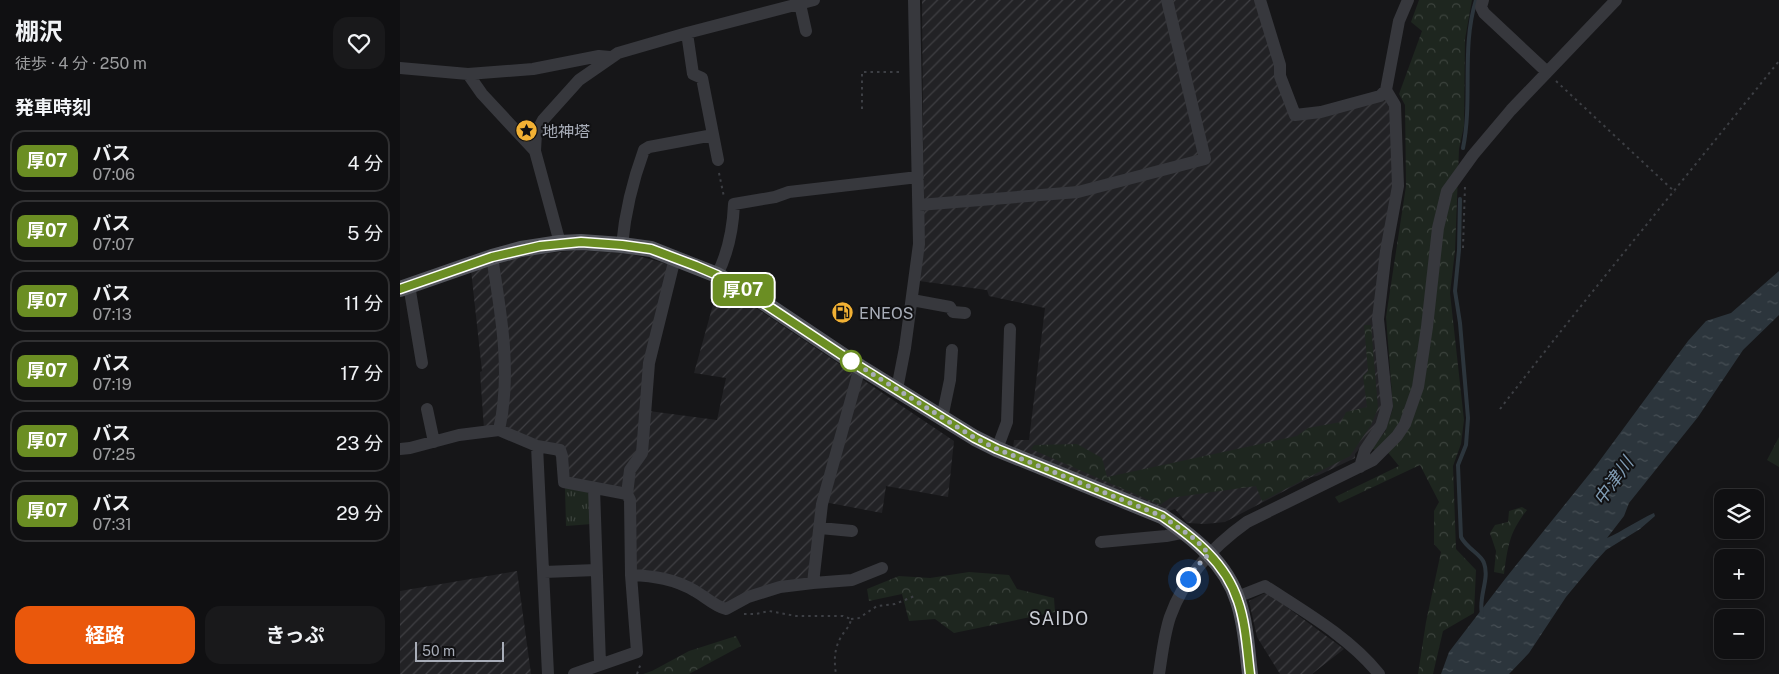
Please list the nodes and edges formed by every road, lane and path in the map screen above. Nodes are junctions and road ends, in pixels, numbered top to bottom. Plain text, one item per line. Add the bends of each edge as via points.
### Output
1 (814, 0) edge
2 (914, 0) edge
3 (1168, 0) edge
4 (1260, 0) edge
5 (1408, 0) edge
6 (1483, 0) edge
7 (1616, 0) edge
8 (800, 4) junction
9 (766, 6) edge
10 (806, 31) dead end
11 (687, 33) junction
12 (610, 57) junction
13 (1779, 61) edge
14 (400, 68) edge
15 (916, 72) junction
16 (1547, 72) junction
17 (468, 74) junction
18 (1386, 90) junction
19 (862, 108) dead end
20 (713, 136) junction
21 (535, 151) junction
22 (718, 160) joint
23 (1460, 173) junction
24 (918, 177) junction
25 (1675, 192) junction
26 (734, 204) junction
27 (919, 206) junction
28 (560, 243) junction
29 (622, 245) junction
30 (1463, 248) dead end
31 (492, 257) junction
32 (675, 258) junction
33 (717, 275) junction
34 (404, 287) edge
35 (912, 300) junction
36 (965, 313) dead end
37 (1010, 329) dead end
38 (954, 357) dead end
39 (422, 363) dead end
40 (860, 367) junction
41 (897, 389) junction
42 (1500, 409) dead end
43 (427, 410) dead end
44 (942, 418) junction
45 (499, 430) junction
46 (434, 442) junction
47 (537, 446) junction
48 (400, 449) edge
49 (997, 449) junction
50 (1360, 467) junction
51 (594, 488) junction
52 (627, 494) junction
53 (820, 528) junction
54 (852, 532) dead end
55 (1186, 532) junction
56 (1101, 542) dead end
57 (1209, 554) junction
58 (882, 568) dead end
59 (596, 570) junction
60 (544, 572) junction
61 (631, 575) junction
62 (814, 583) junction
63 (917, 595) dead end
64 (1237, 597) junction
65 (726, 609) junction
66 (851, 619) junction
67 (600, 664) junction
68 (548, 674) edge
69 (574, 674) edge
70 (836, 674) edge
71 (1159, 674) edge
72 (1250, 674) edge
73 (1379, 674) edge

1 - 8 street
2 - 15 street
3 - 27 street via 1205,159 1078,192
4 - 18 street via 1280,65 1280,76 1295,115 1320,112 1380,96
5 - 18 street via 1399,21
6 - 16 street via 1481,7 1484,13
7 - 16 street
8 - 9 street
8 - 10 street
9 - 11 street
11 - 12 street
11 - 20 street via 693,74 702,78
12 - 17 street
12 - 21 street via 579,80 543,120 536,133
13 - 25 path
14 - 17 street
15 - 19 path via 862,72
15 - 24 street
16 - 23 street via 1492,132
16 - 25 path
17 - 21 street via 482,94
18 - 50 street via 1395,105 1398,186 1378,319 1387,406 1381,426 1365,450
20 - 22 street
20 - 29 street via 644,150 636,172
21 - 28 street
22 - 26 path via 726,205
23 - 30 path via 1466,188
23 - 50 street via 1448,191 1438,228 1424,350 1412,406 1405,424 1388,446
24 - 26 street via 789,192
24 - 27 street
25 - 42 path via 1561,329
26 - 33 street via 724,260
27 - 35 street via 919,244
28 - 29 main road
28 - 31 main road
29 - 32 main road via 651,249
31 - 34 main road
31 - 45 street via 504,331 504,406
32 - 33 main road
32 - 52 street via 649,363 642,453 630,470
33 - 40 main road
34 - 39 street
35 - 36 street via 950,303 953,312
35 - 41 street
37 - 49 street via 1014,366 1007,422
38 - 44 street
40 - 41 main road
40 - 53 street via 822,504
41 - 44 main road
43 - 46 street
44 - 49 main road
45 - 46 street via 458,435
45 - 47 street
46 - 48 street
47 - 51 street via 560,450 564,482
47 - 60 street
49 - 55 main road via 1162,516
50 - 57 street via 1246,522
51 - 52 street
51 - 59 street
52 - 61 street via 630,500
53 - 54 street
53 - 62 street
55 - 56 street
55 - 57 main road
57 - 64 main road via 1226,574
57 - 71 street via 1197,566 1177,600
58 - 62 street via 852,580
59 - 60 street
59 - 67 street
60 - 68 street
61 - 65 street via 672,580
61 - 67 street via 637,652
62 - 65 street via 780,587 748,597
63 - 66 path via 895,604 877,606 859,618
64 - 72 main road
64 - 73 street via 1265,586 1323,624
65 - 66 path via 731,613 769,611
66 - 70 path via 836,651
67 - 69 street

